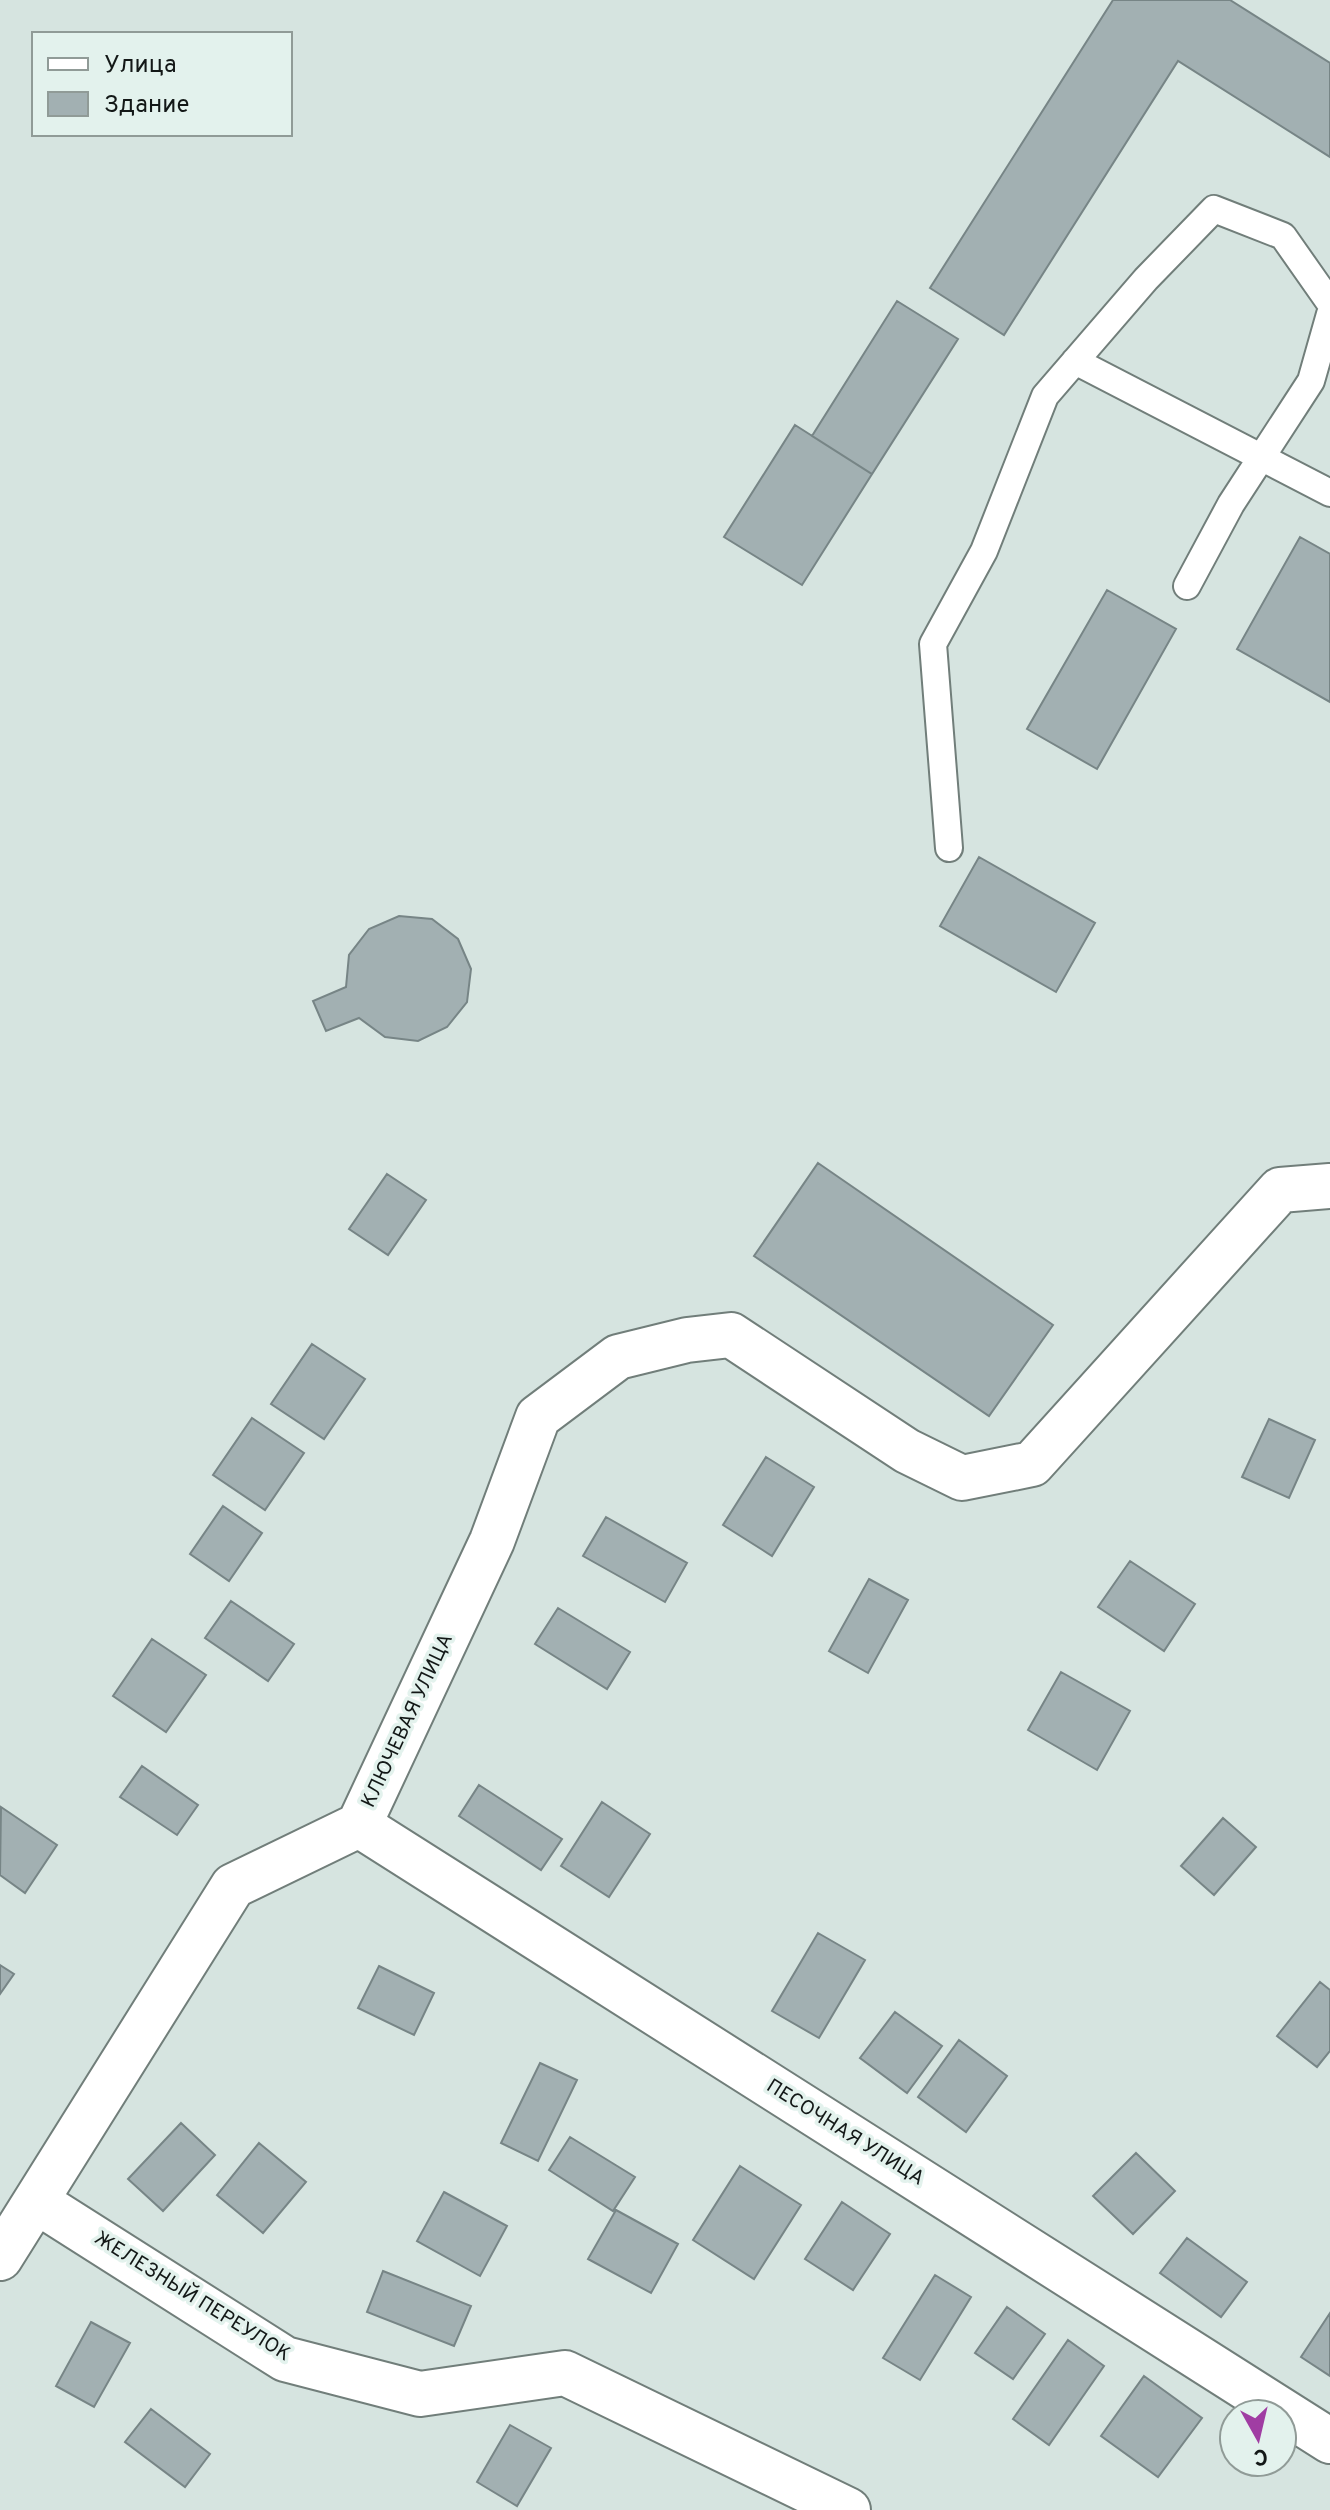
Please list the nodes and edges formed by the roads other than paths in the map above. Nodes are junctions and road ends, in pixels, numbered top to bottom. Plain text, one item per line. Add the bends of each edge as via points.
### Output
1 (1330, 303) edge
2 (1330, 314) edge
3 (1075, 361) junction
4 (1261, 458) junction
5 (1330, 493) edge
6 (1187, 586) dead end
7 (949, 848) dead end
8 (1330, 1186) edge
9 (359, 1825) junction
10 (36, 2201) junction
11 (0, 2258) edge
12 (1330, 2441) edge
13 (848, 2510) edge

1 - 3 lane via 1283,236 1214,209
2 - 4 lane via 1311,381
3 - 4 lane
3 - 7 lane via 1045,396 984,551 933,644
4 - 5 lane
4 - 6 lane
8 - 9 street, КЛЮЧЕВАЯ УЛИЦА via 1280,1190 1032,1464 962,1478 907,1451 731,1335 618,1357 538,1417 492,1541
9 - 10 street, КЛЮЧЕВАЯ УЛИЦА via 233,1886
9 - 12 street, ПЕСОЧНАЯ УЛИЦА
10 - 11 street, КЛЮЧЕВАЯ УЛИЦА
10 - 13 street, ЖЕЛЕЗНЫЙ ПЕРЕУЛОК via 285,2359 420,2394 565,2373

